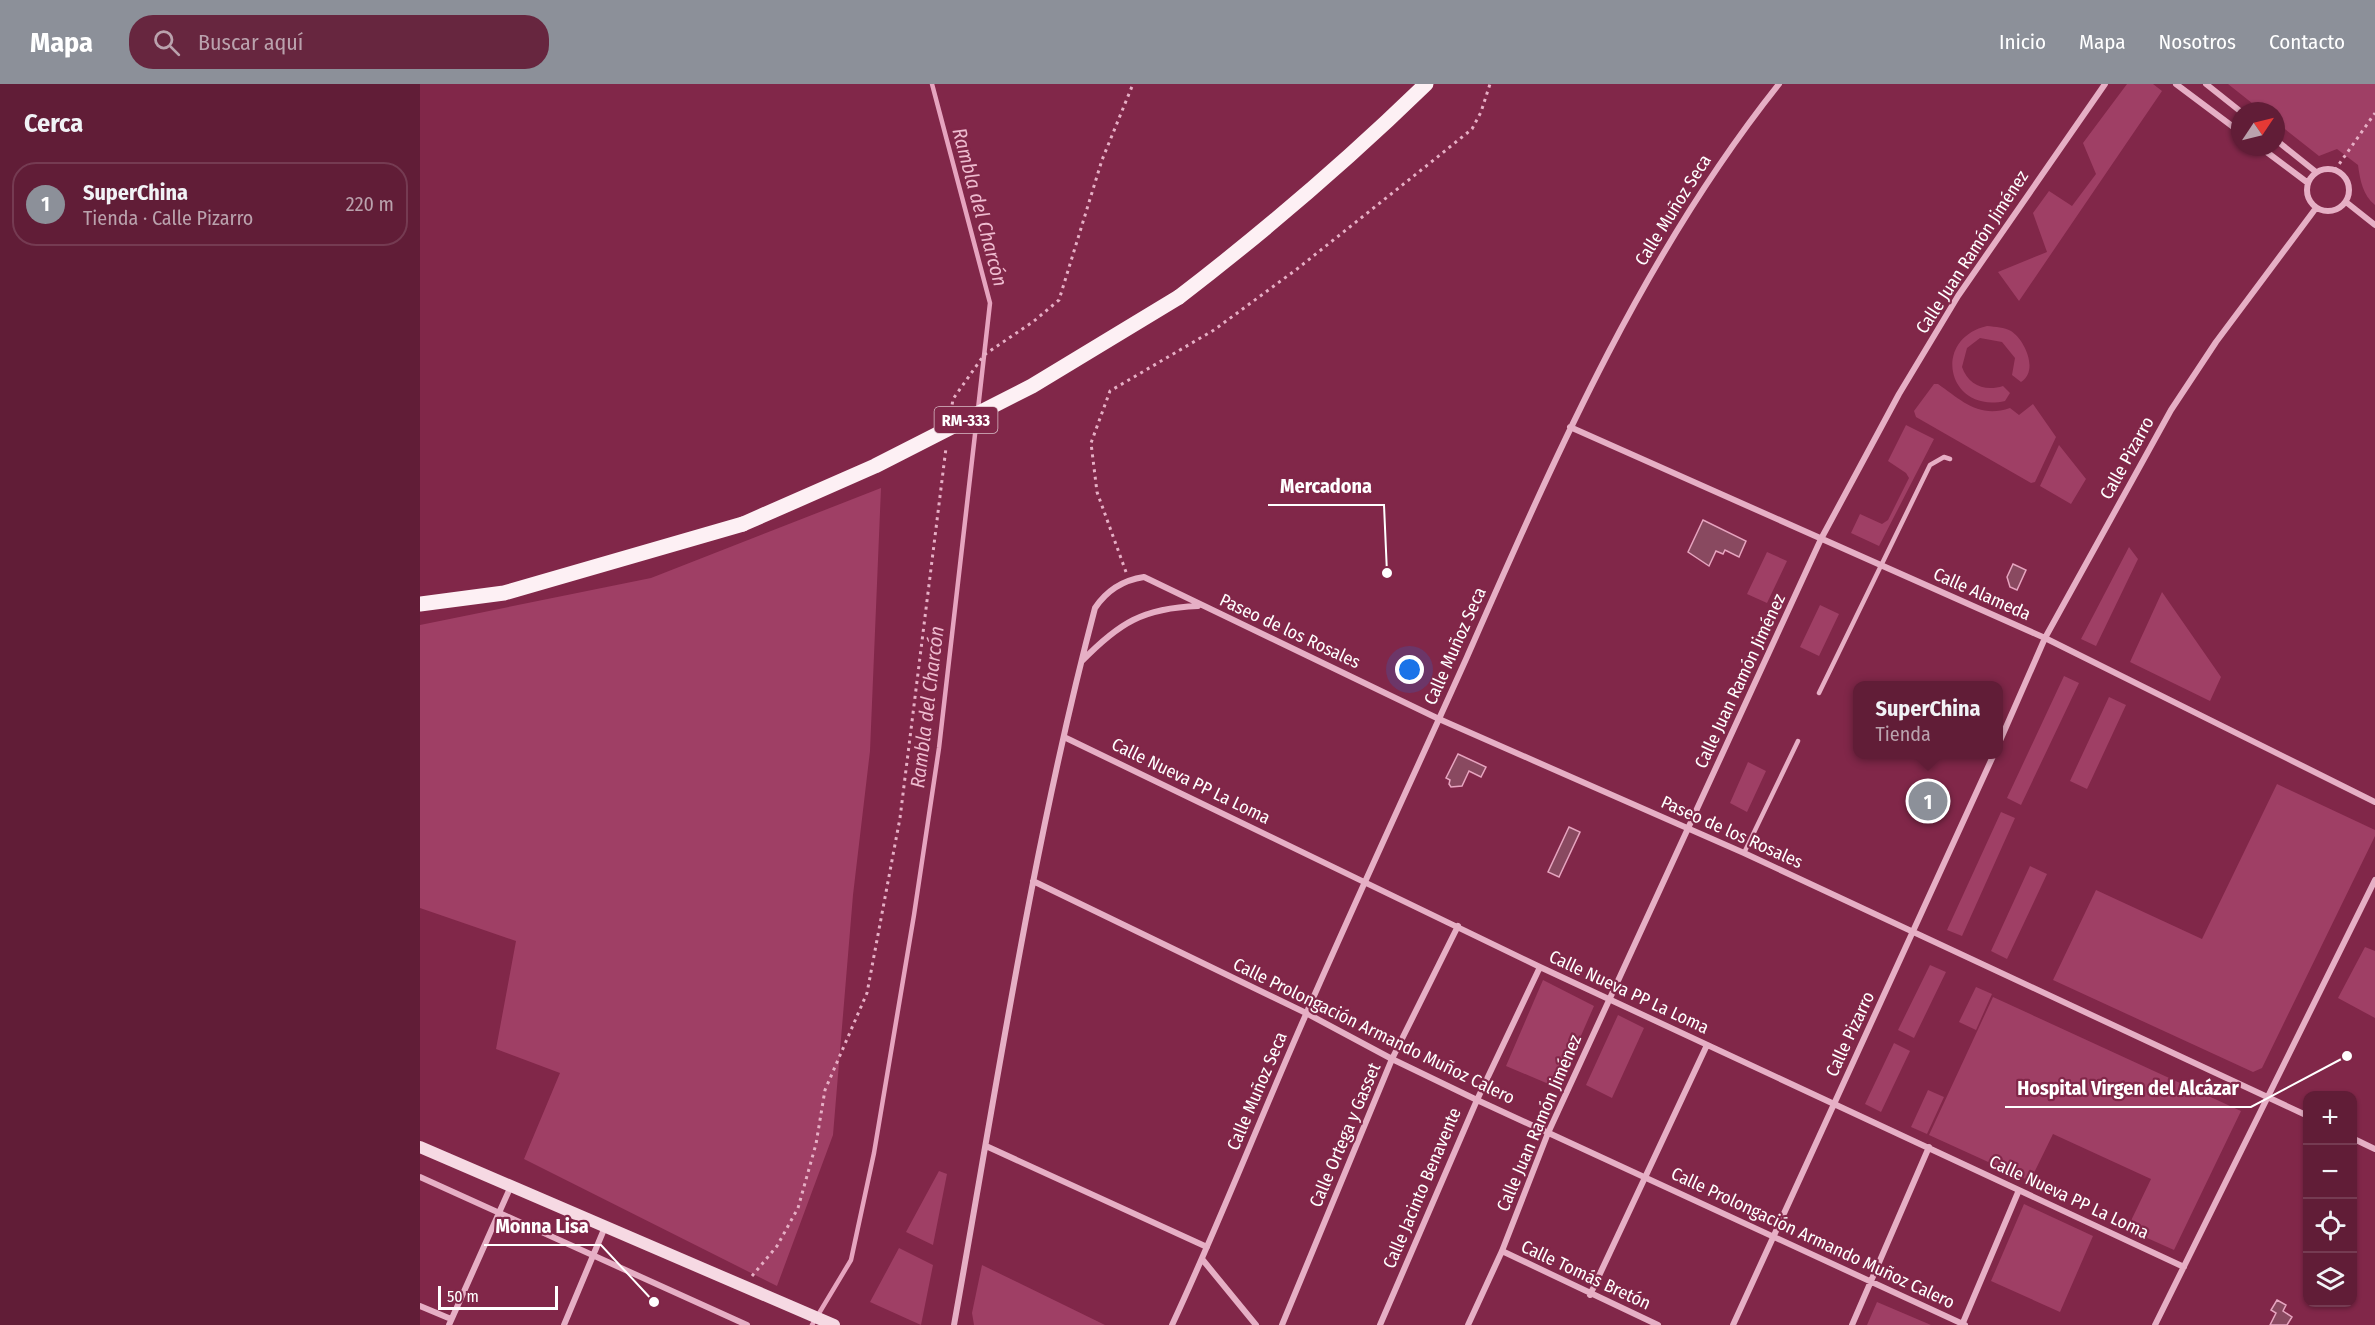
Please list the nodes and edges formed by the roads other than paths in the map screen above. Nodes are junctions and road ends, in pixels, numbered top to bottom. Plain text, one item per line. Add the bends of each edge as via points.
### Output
1 (1426, 84) edge
2 (1779, 84) edge
3 (2105, 84) edge
4 (2176, 84) edge
5 (2206, 84) edge
6 (2231, 104) edge
7 (2231, 125) edge
8 (2285, 147) edge
9 (2272, 156) edge
10 (2316, 172) junction
11 (2308, 183) junction
12 (2346, 202) junction
13 (2316, 208) junction
14 (2375, 225) edge
15 (1570, 427) junction
16 (1950, 459) dead end
17 (1821, 539) junction
18 (1880, 565) junction
19 (420, 604) edge
20 (1200, 606) junction
21 (2045, 638) junction
22 (1081, 661) junction
23 (1819, 693) dead end
24 (1439, 718) junction
25 (2003, 732) edge
26 (1064, 737) junction
27 (1798, 741) dead end
28 (1992, 759) edge
29 (2375, 802) edge
30 (1688, 830) junction
31 (1744, 853) junction
32 (2375, 880) edge
33 (1033, 881) junction
34 (1366, 881) junction
35 (1458, 926) junction
36 (1913, 931) junction
37 (1540, 967) junction
38 (1611, 1000) junction
39 (1306, 1013) junction
40 (1707, 1045) junction
41 (1392, 1059) junction
42 (2268, 1097) junction
43 (1477, 1100) junction
44 (1834, 1105) junction
45 (2303, 1114) edge
46 (1548, 1133) junction
47 (2357, 1140) edge
48 (986, 1146) junction
49 (420, 1147) edge
50 (1929, 1147) junction
51 (2375, 1149) edge
52 (420, 1177) edge
53 (1645, 1177) junction
54 (511, 1186) junction
55 (2019, 1190) junction
56 (499, 1212) junction
57 (605, 1227) junction
58 (1773, 1236) junction
59 (1208, 1247) junction
60 (1502, 1251) junction
61 (594, 1255) junction
62 (1202, 1259) junction
63 (2184, 1267) junction
64 (1870, 1284) junction
65 (1590, 1295) junction
66 (420, 1306) edge
67 (450, 1322) edge
68 (564, 1325) edge
69 (747, 1325) edge
70 (834, 1325) edge
71 (954, 1325) edge
72 (1172, 1325) edge
73 (1256, 1325) edge
74 (1282, 1325) edge
75 (1380, 1325) edge
76 (1468, 1325) edge
77 (1658, 1325) edge
78 (1733, 1325) edge
79 (1852, 1325) edge
80 (1963, 1325) edge
81 (2155, 1325) edge

1 - 19 main road, RM-333, bridge via 1326,178 1179,297 1032,386 875,466 742,524 504,593
2 - 15 street, Calle Muñoz Seca via 1686,213 1631,307
3 - 17 street, Calle Juan Ramón Jiménez via 1958,296 1899,394
4 - 7 street
5 - 6 street
8 - 10 street
9 - 11 street
10 - 11 street
10 - 12 street via 2327,168 2345,177 2349,184
11 - 13 street via 2308,197
12 - 13 street via 2331,211
12 - 14 street
13 - 21 street, Calle Pizarro via 2216,342 2171,410
15 - 17 street, Calle Alameda
15 - 24 street, Calle Muñoz Seca
16 - 18 lane via 1944,457 1930,465
17 - 18 street, Calle Alameda
17 - 30 street, Calle Juan Ramón Jiménez
18 - 21 street, Calle Alameda
18 - 23 lane
20 - 22 street via 1173,607 1131,619 1112,631
20 - 22 street, Paseo de los Rosales via 1144,577 1128,580 1095,608
20 - 24 street, Paseo de los Rosales
21 - 25 street, Calle Pizarro
21 - 29 street, Calle Alameda
22 - 26 street
24 - 30 street, Paseo de los Rosales
24 - 34 street, Calle Muñoz Seca
26 - 33 street
26 - 34 street, Calle Nueva PP La Loma
27 - 31 lane
28 - 36 street, Calle Pizarro
30 - 31 street, Paseo de los Rosales
30 - 38 street, Calle Juan Ramón Jiménez
31 - 36 street, Paseo de los Rosales
32 - 42 street
33 - 39 street, Calle Prolongación Armando Muñoz Calero
33 - 48 street
34 - 35 street, Calle Nueva PP La Loma
34 - 39 street, Calle Muñoz Seca
35 - 37 street, Calle Nueva PP La Loma
35 - 41 street, Calle Ortega y Gasset
36 - 42 street, Paseo de los Rosales
36 - 44 street, Calle Pizarro
37 - 38 street, Calle Nueva PP La Loma
37 - 43 street, Calle Jacinto Benavente
38 - 40 street, Calle Nueva PP La Loma
38 - 46 street, Calle Juan Ramón Jiménez
39 - 41 street, Calle Prolongación Armando Muñoz Calero
39 - 59 street, Calle Muñoz Seca
40 - 44 street, Calle Nueva PP La Loma
40 - 53 street
41 - 43 street, Calle Prolongación Armando Muñoz Calero
41 - 74 street, Calle Ortega y Gasset
42 - 45 street, Paseo de los Rosales
42 - 63 street
43 - 46 street, Calle Prolongación Armando Muñoz Calero
43 - 75 street, Calle Jacinto Benavente
44 - 50 street, Calle Nueva PP La Loma
44 - 58 street, Calle Pizarro
46 - 53 street, Calle Prolongación Armando Muñoz Calero
46 - 60 street, Calle Juan Ramón Jiménez
47 - 51 street
48 - 59 street
48 - 71 street
49 - 54 main road
50 - 55 street, Calle Nueva PP La Loma
50 - 64 street
52 - 56 street
53 - 58 street, Calle Prolongación Armando Muñoz Calero
53 - 65 street
54 - 56 street
54 - 57 main road
55 - 63 street, Calle Nueva PP La Loma
55 - 80 street
56 - 61 street
56 - 67 street
57 - 61 street
57 - 70 main road
58 - 64 street, Calle Prolongación Armando Muñoz Calero
58 - 78 street, Calle Pizarro
59 - 62 street, Calle Muñoz Seca
60 - 65 street, Calle Tomás Bretón
60 - 76 street, Calle Juan Ramón Jiménez
61 - 68 street
61 - 69 street
62 - 72 street, Calle Muñoz Seca
62 - 73 street
63 - 81 street
64 - 79 street
64 - 80 street, Calle Prolongación Armando Muñoz Calero
65 - 77 street, Calle Tomás Bretón
66 - 67 street

